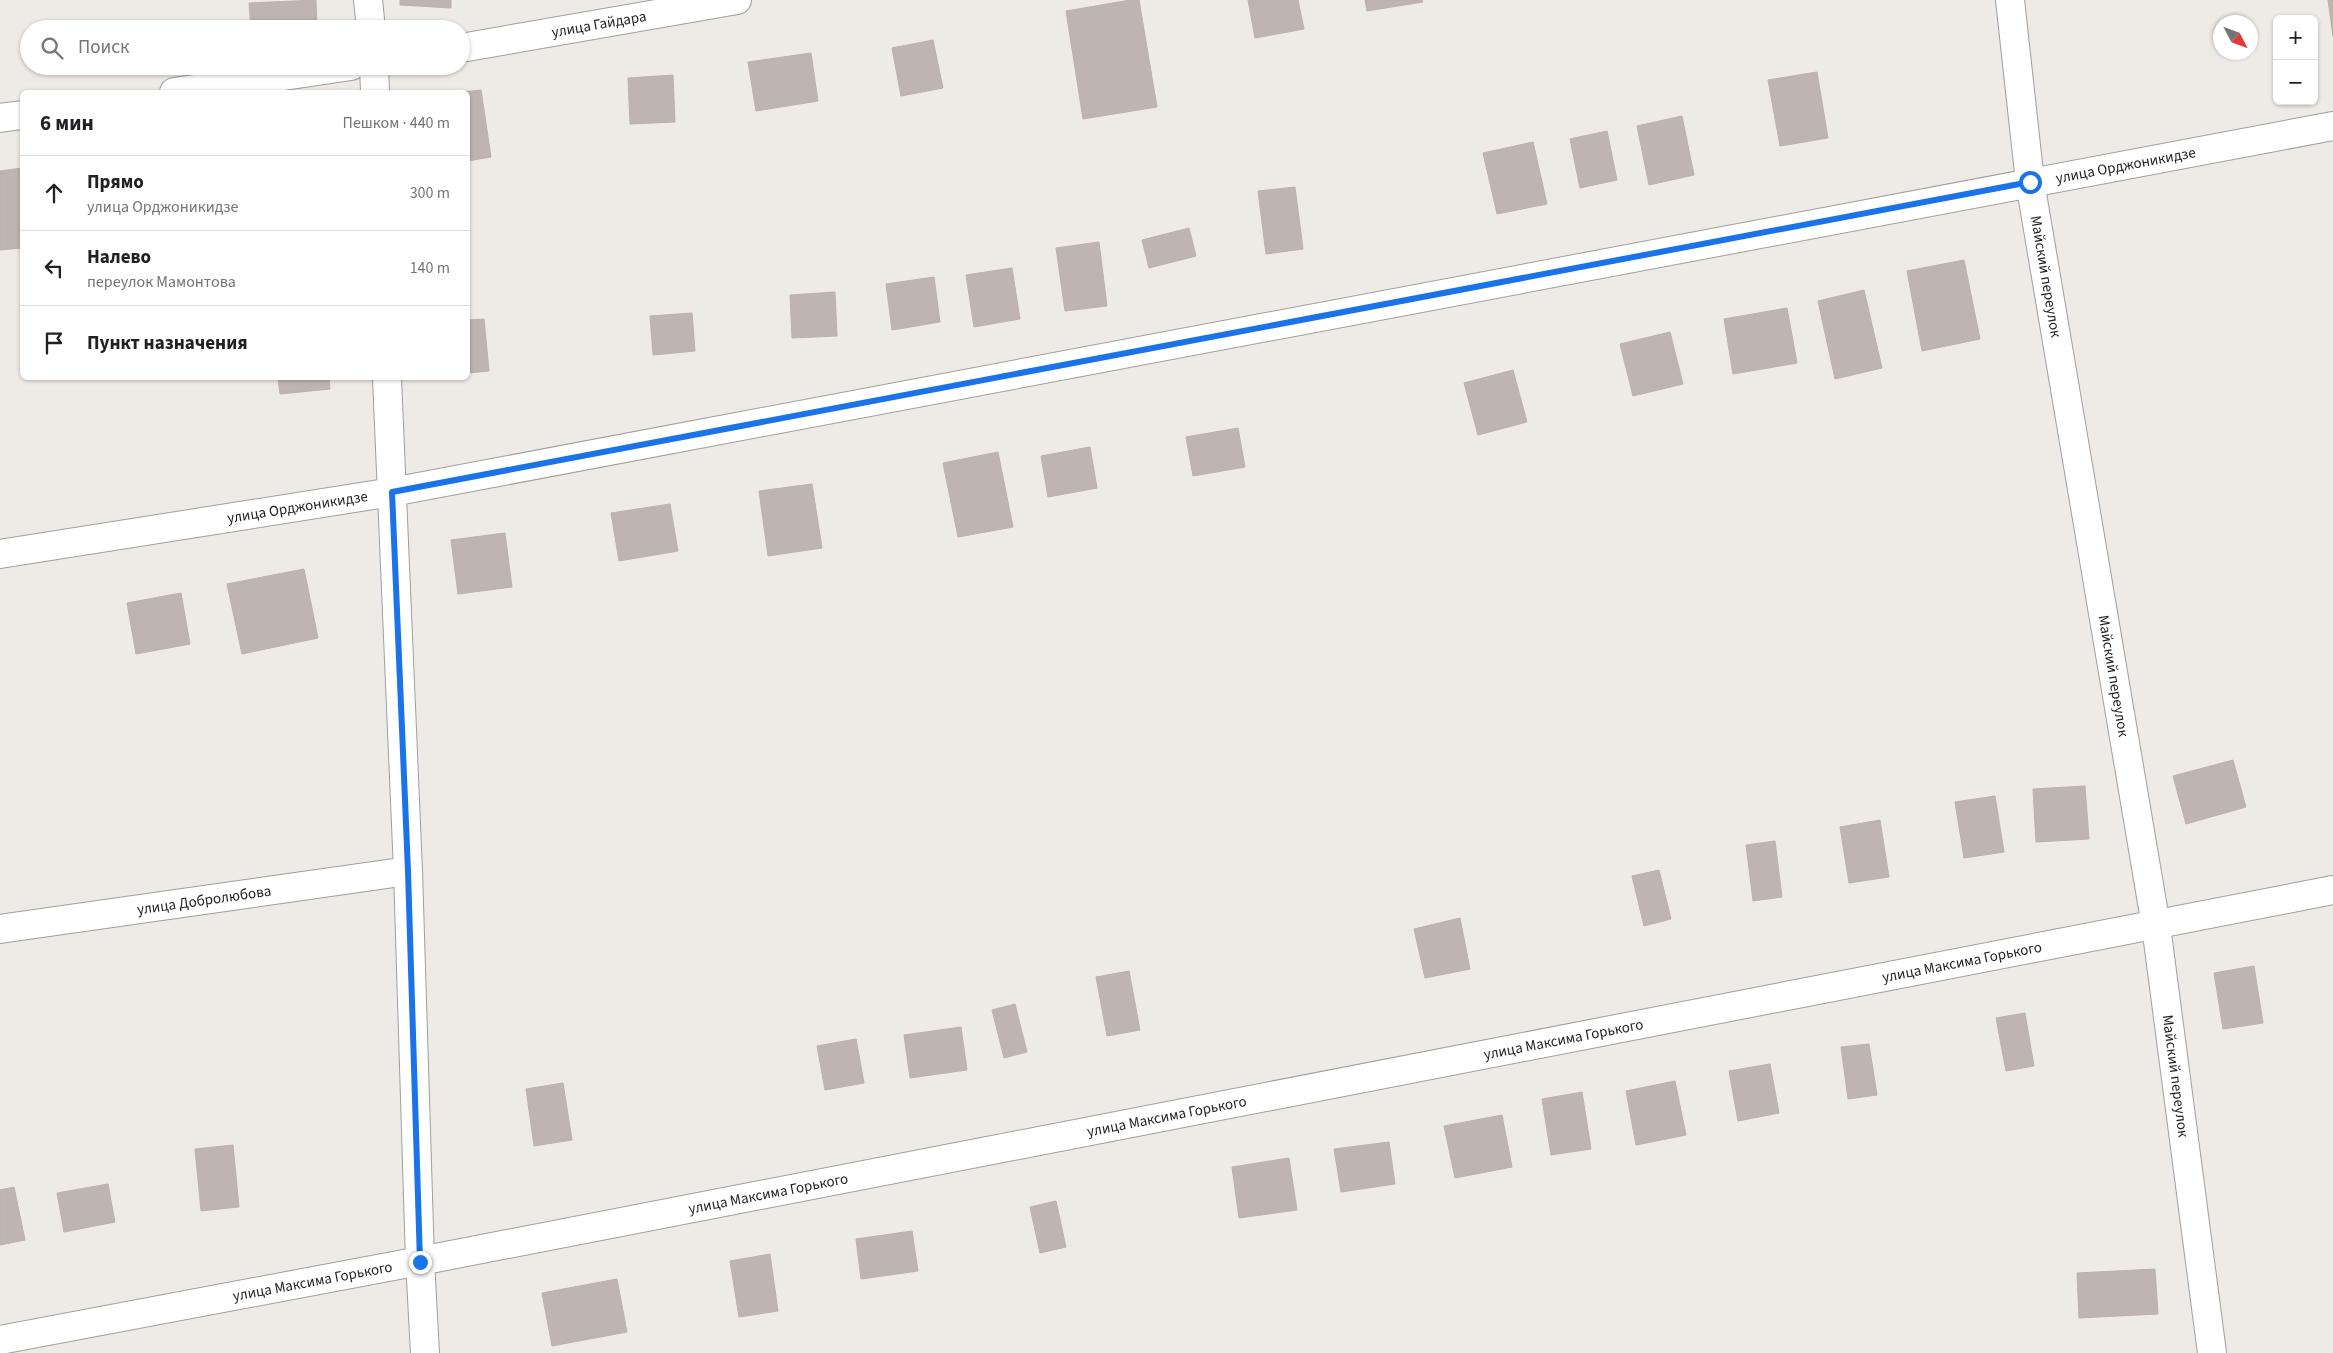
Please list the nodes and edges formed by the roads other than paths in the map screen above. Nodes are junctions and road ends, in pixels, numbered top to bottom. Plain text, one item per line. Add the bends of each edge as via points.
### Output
1 (368, 0) edge
2 (737, 0) edge
3 (2010, 0) edge
4 (370, 20) edge
5 (470, 46) edge
6 (290, 75) edge
7 (374, 75) edge
8 (188, 90) edge
9 (375, 90) edge
10 (20, 115) edge
11 (0, 118) edge
12 (2333, 126) edge
13 (2030, 182) junction
14 (387, 380) edge
15 (392, 492) junction
16 (0, 554) edge
17 (408, 871) junction
18 (2333, 890) edge
19 (2156, 926) junction
20 (0, 930) edge
21 (420, 1262) junction
22 (0, 1340) edge
23 (425, 1353) edge
24 (2212, 1353) edge

1 - 4 street
2 - 5 street, улица Гайдара
3 - 13 street, Майский переулок
6 - 8 street
7 - 9 street
10 - 11 street
12 - 13 street, улица Орджоникидзе
13 - 15 street, улица Орджоникидзе
13 - 19 street, Майский переулок
14 - 15 street
15 - 16 street, улица Орджоникидзе
15 - 17 street
17 - 20 street, улица Добролюбова
17 - 21 street
18 - 19 street, улица Максима Горького
19 - 21 street, улица Максима Горького
19 - 24 street, Майский переулок
21 - 22 street, улица Максима Горького
21 - 23 street

